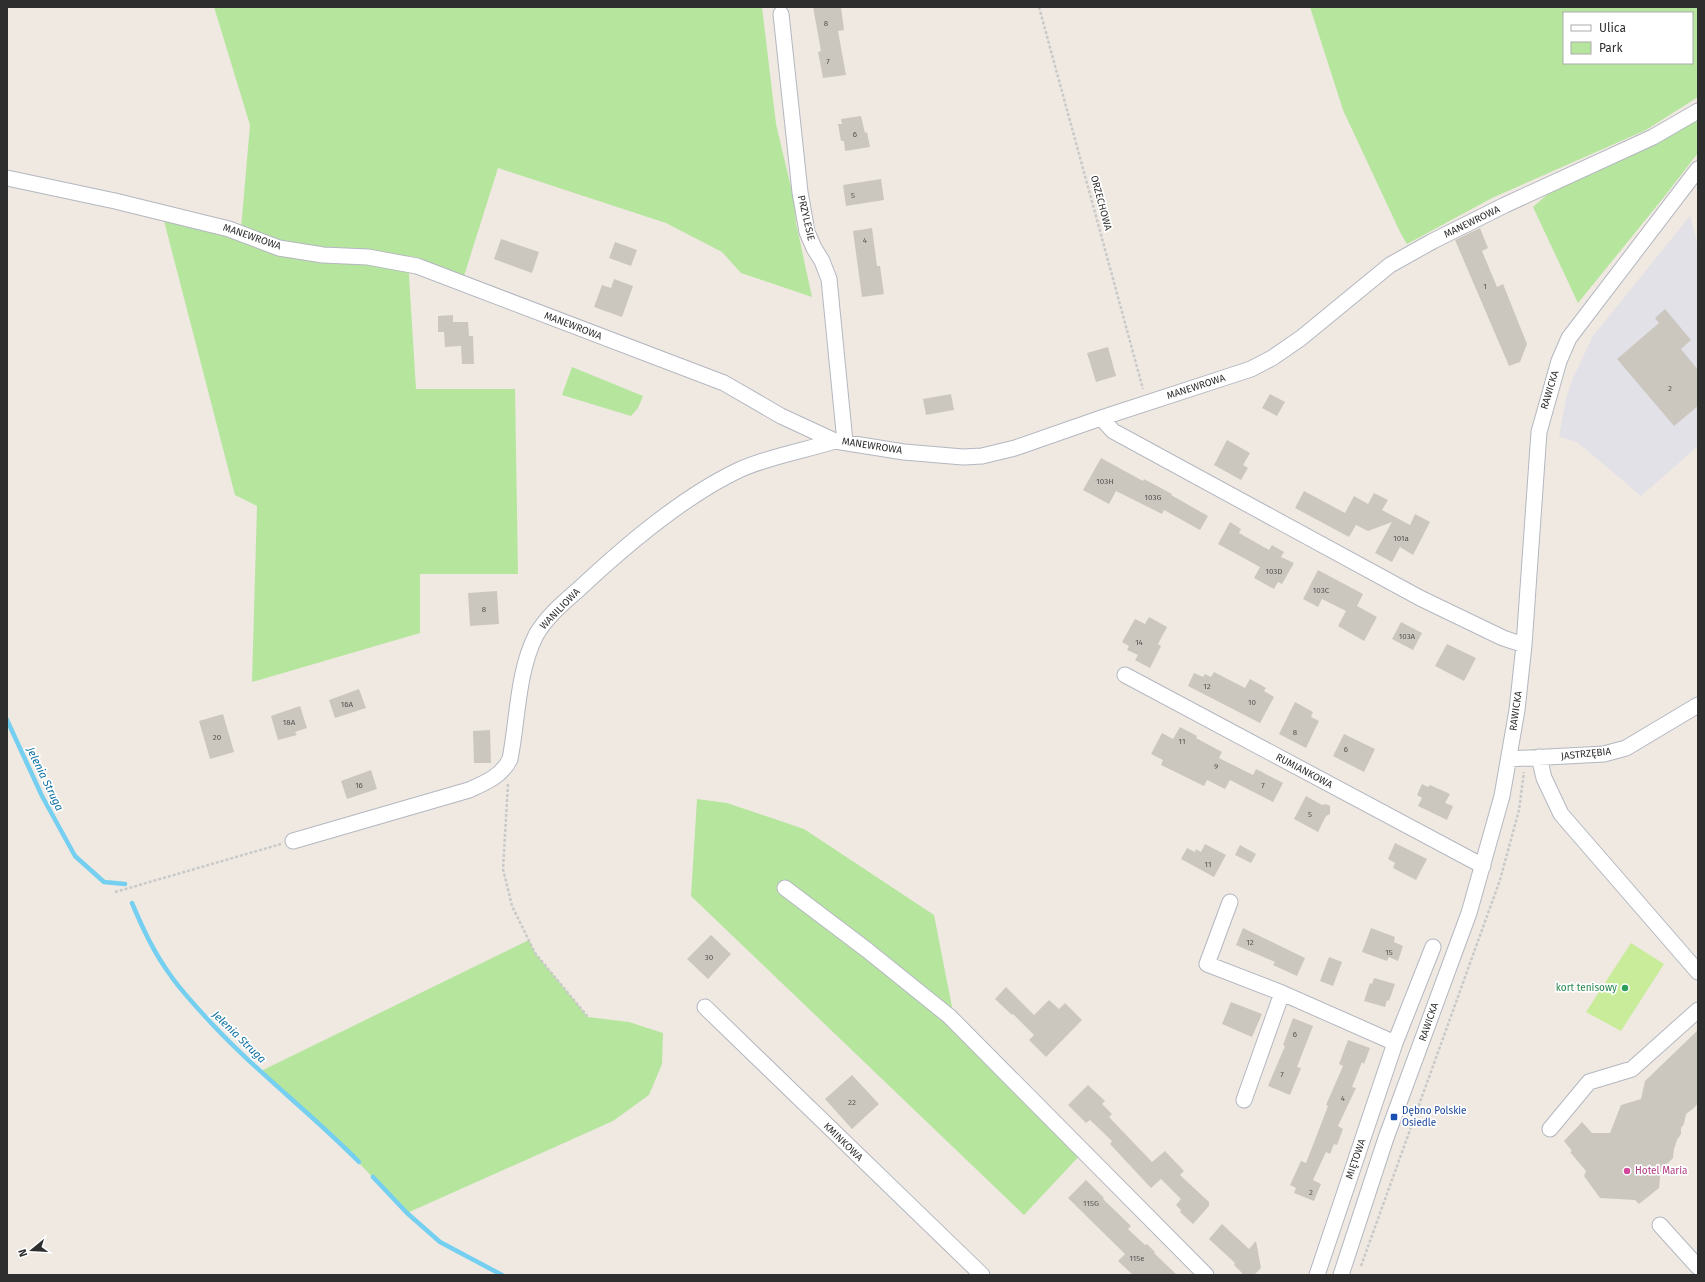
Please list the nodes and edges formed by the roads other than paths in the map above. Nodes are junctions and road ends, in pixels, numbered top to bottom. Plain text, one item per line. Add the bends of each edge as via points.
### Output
1 (781, 14) dead end
2 (1698, 111) edge
3 (1698, 169) edge
4 (7, 178) edge
5 (1101, 418) junction
6 (840, 441) junction
7 (1524, 645) junction
8 (1125, 675) dead end
9 (1698, 705) edge
10 (1539, 757) junction
11 (1509, 759) junction
12 (293, 841) road end
13 (1483, 866) junction
14 (786, 888) dead end
15 (1230, 902) dead end
16 (1433, 947) dead end
17 (1698, 972) edge
18 (1282, 993) junction
19 (705, 1007) dead end
20 (1698, 1010) edge
21 (1404, 1020) junction
22 (1427, 1029) junction
23 (1395, 1043) junction
24 (1244, 1100) dead end
25 (1550, 1129) dead end
26 (1660, 1225) dead end
27 (1698, 1267) edge
28 (982, 1275) edge
29 (1206, 1275) edge
30 (1317, 1275) edge
31 (1340, 1275) edge

1 - 6 street, PRZYLESIE via 800,192 808,232 828,279
2 - 5 street, MANEWROWA via 1653,137 1499,208 1390,265 1301,338 1268,360 1240,373
3 - 7 street, RAWICKA via 1570,338 1559,361 1538,432
4 - 6 street, MANEWROWA via 229,229 279,248 323,255 368,257 417,266 724,383 781,416
5 - 6 street, MANEWROWA via 1015,448 982,456 904,452
5 - 7 street via 1113,431 1406,591 1503,638
6 - 12 street, WANILIOWA via 758,462 718,481 660,521 562,604 537,634 530,649 510,759 496,776 469,790
7 - 11 street, RAWICKA
8 - 13 street, RUMIANKOWA
9 - 10 street, JASTRZĘBIA via 1626,748 1604,754
10 - 11 street, JASTRZĘBIA
10 - 17 street via 1544,778 1561,814
11 - 13 street, RAWICKA
13 - 22 street, RAWICKA via 1469,913
14 - 29 street via 949,1016
15 - 18 street via 1207,964
16 - 21 street, MIĘTOWA
18 - 23 street
18 - 24 street
19 - 28 street, KMINKOWA
20 - 25 street via 1632,1069 1589,1082
21 - 22 street
21 - 23 street, MIĘTOWA
22 - 31 street, RAWICKA via 1386,1138
23 - 30 street, MIĘTOWA
26 - 27 street

